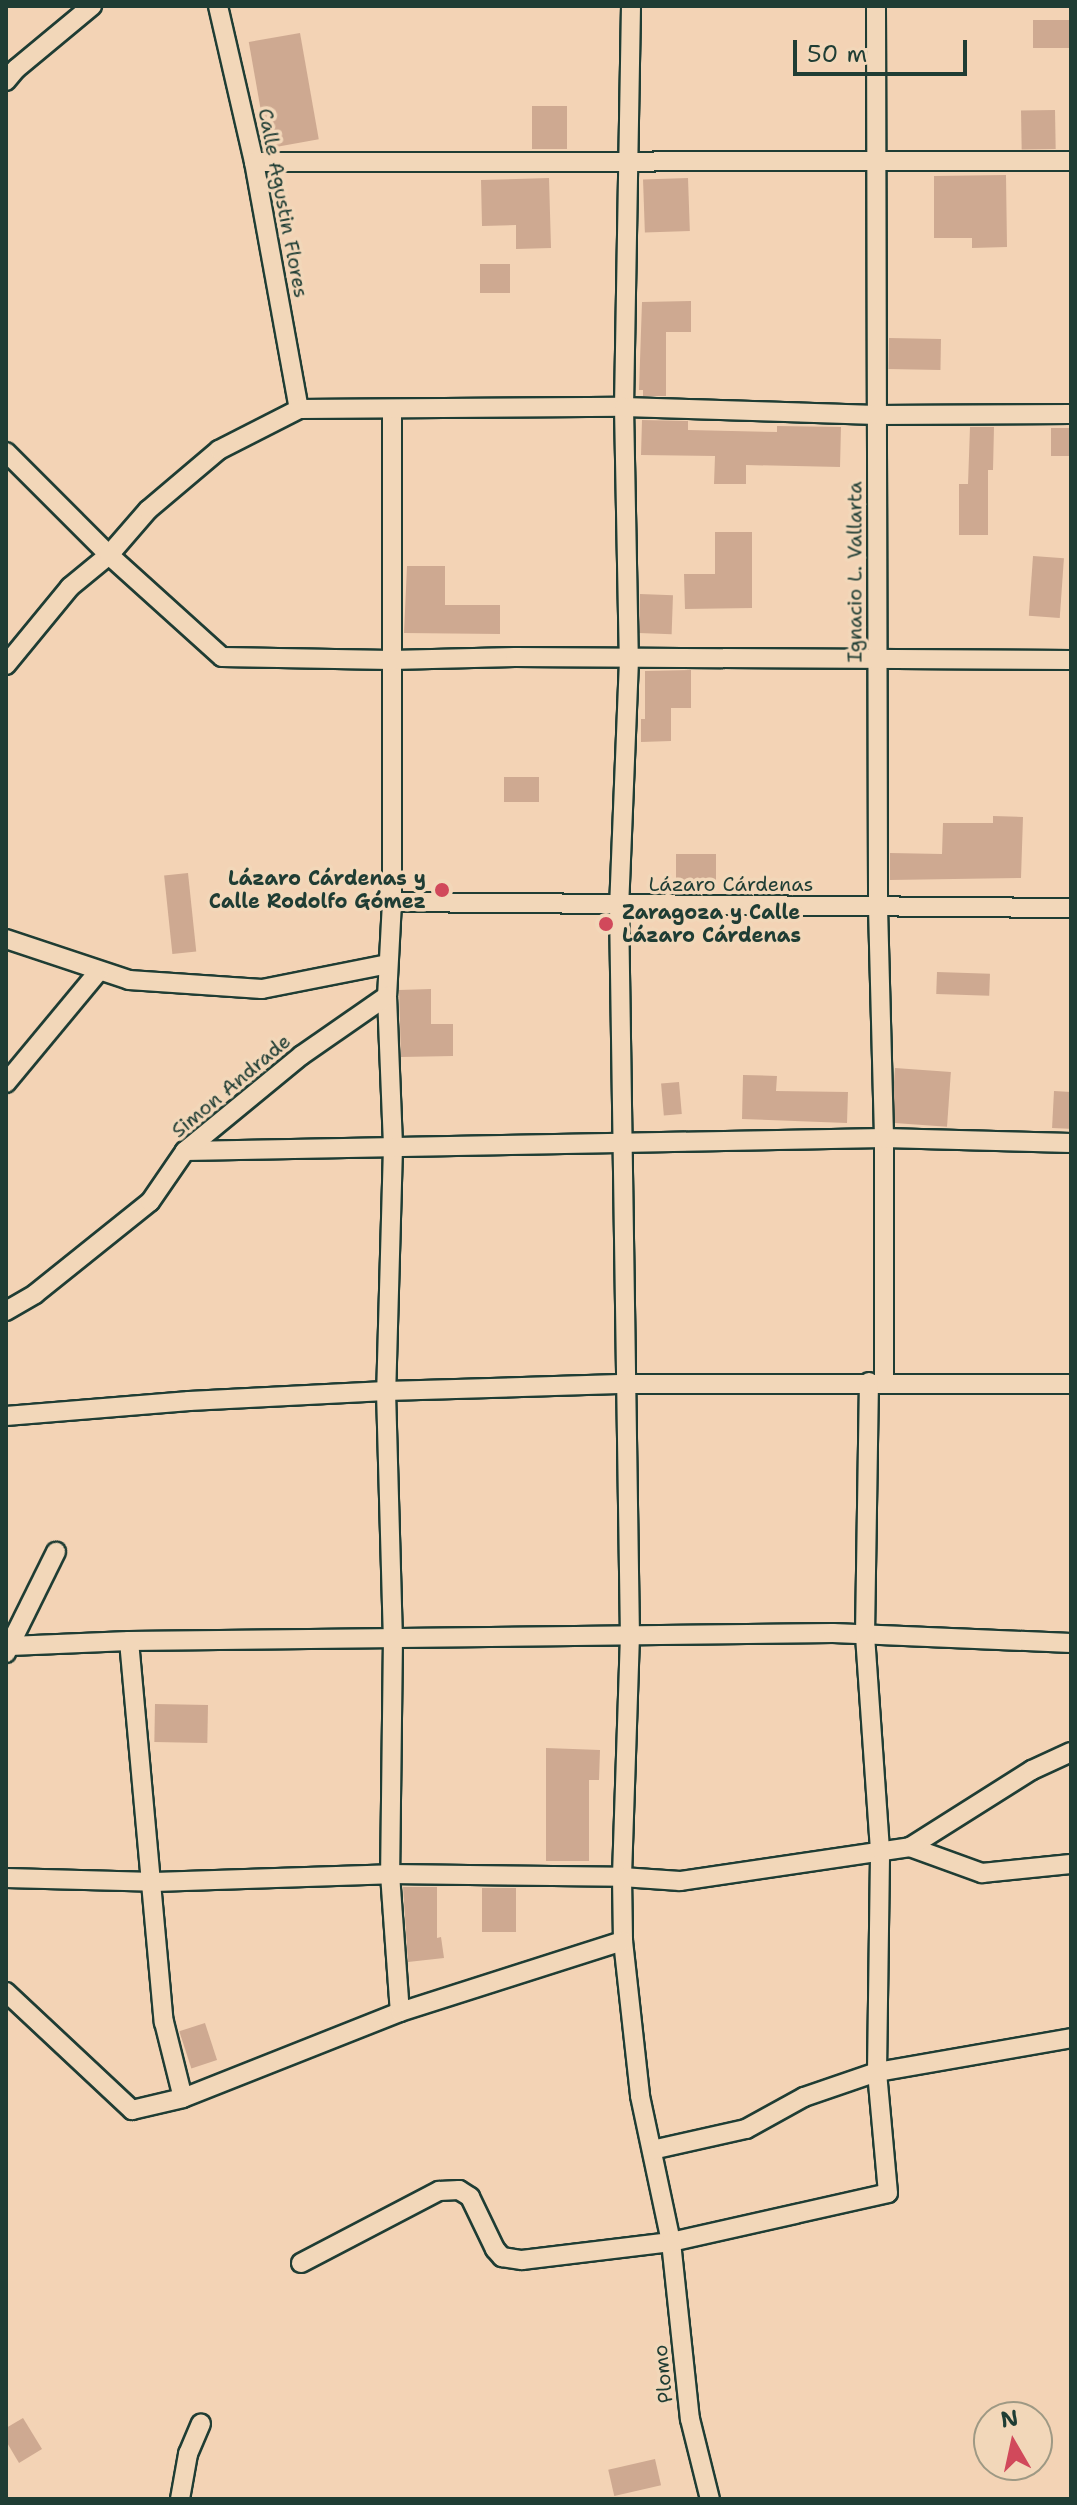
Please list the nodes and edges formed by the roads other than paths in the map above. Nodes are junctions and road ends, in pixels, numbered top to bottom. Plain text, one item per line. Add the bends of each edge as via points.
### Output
1 (92, 6) edge
2 (218, 6) edge
3 (631, 6) edge
4 (876, 6) edge
5 (9, 71) edge
6 (1071, 161) edge
7 (254, 162) junction
8 (629, 162) junction
9 (875, 162) junction
10 (624, 407) junction
11 (299, 409) junction
12 (392, 409) junction
13 (1071, 414) edge
14 (877, 415) junction
15 (6, 452) edge
16 (109, 555) junction
17 (391, 660) junction
18 (629, 660) junction
19 (1071, 660) edge
20 (877, 662) junction
21 (6, 665) edge
22 (392, 902) junction
23 (619, 905) junction
24 (878, 907) junction
25 (1071, 908) edge
26 (6, 939) edge
27 (388, 964) junction
28 (98, 972) junction
29 (387, 996) junction
30 (6, 1083) edge
31 (884, 1138) junction
32 (622, 1142) junction
33 (1071, 1143) edge
34 (393, 1147) junction
35 (185, 1151) junction
36 (6, 1311) edge
37 (876, 1382) junction
38 (627, 1384) junction
39 (1071, 1384) edge
40 (386, 1391) junction
41 (6, 1416) edge
42 (56, 1552) dead end
43 (630, 1635) junction
44 (865, 1635) junction
45 (393, 1637) junction
46 (129, 1641) junction
47 (1071, 1643) edge
48 (8, 1649) edge
49 (1071, 1752) edge
50 (910, 1847) junction
51 (880, 1850) junction
52 (1071, 1864) edge
53 (390, 1874) junction
54 (622, 1877) junction
55 (6, 1878) edge
56 (154, 1882) junction
57 (623, 1941) junction
58 (6, 1992) edge
59 (400, 2012) junction
60 (1071, 2038) edge
61 (877, 2072) junction
62 (183, 2098) junction
63 (652, 2150) junction
64 (671, 2242) junction
65 (301, 2263) dead end
66 (201, 2424) dead end
67 (180, 2499) edge
68 (710, 2499) edge

1 - 5 street
2 - 7 street, Calle Agustin Flores
3 - 8 street, Plomo
4 - 9 street, Ignacio L. Vallarta
6 - 9 street
7 - 8 street
7 - 11 street, Calle Agustin Flores
8 - 9 street
8 - 10 street, Plomo
9 - 14 street, Ignacio L. Vallarta
10 - 12 street
10 - 14 street
10 - 18 street, Plomo
11 - 12 street
11 - 16 street via 219,450 148,510
12 - 17 street
13 - 14 street
14 - 20 street, Ignacio L. Vallarta
15 - 16 street
16 - 17 street via 222,657
16 - 21 street via 70,587
17 - 18 street
17 - 22 street
18 - 20 street
18 - 23 street, Plomo
19 - 20 street
20 - 24 street, Ignacio L. Vallarta
22 - 23 street, Lázaro Cárdenas
22 - 27 street
23 - 24 street, Lázaro Cárdenas
23 - 32 street, Plomo
24 - 25 street, Lázaro Cárdenas
24 - 31 street, Ignacio L. Vallarta
26 - 28 street
27 - 28 street via 262,989 129,980
27 - 29 street
28 - 30 street
29 - 34 street
29 - 35 street, Simon Andrade via 302,1055
31 - 32 street
31 - 33 street
31 - 37 street, Ignacio L. Vallarta
32 - 34 street
32 - 38 street, Plomo
34 - 35 street
34 - 40 street
35 - 36 street, Simon Andrade via 150,1202
37 - 38 street
37 - 39 street
37 - 44 street, Ignacio L. Vallarta
38 - 40 street
38 - 43 street, Plomo
40 - 41 street
40 - 45 street
42 - 48 street
43 - 44 street
43 - 45 street
43 - 54 street, Plomo
44 - 47 street
44 - 51 street, Ignacio L. Vallarta
45 - 46 street
45 - 53 street
46 - 48 street
46 - 56 street
49 - 50 street via 1032,1770
50 - 51 street
50 - 52 street via 982,1873
51 - 54 street via 680,1881
51 - 61 street, Ignacio L. Vallarta
53 - 54 street
53 - 56 street
53 - 59 street
54 - 57 street, Plomo
55 - 56 street
56 - 62 street via 164,2022
57 - 59 street
57 - 63 street, Plomo via 640,2096
58 - 62 street via 132,2110
59 - 62 street
60 - 61 street
61 - 63 street via 804,2097 746,2129
61 - 64 street, Ignacio L. Vallarta via 888,2193
63 - 64 street, Plomo
64 - 65 street via 512,2259 495,2249 470,2197 459,2190 439,2191
64 - 68 street, Plomo via 690,2419
66 - 67 street via 188,2454

